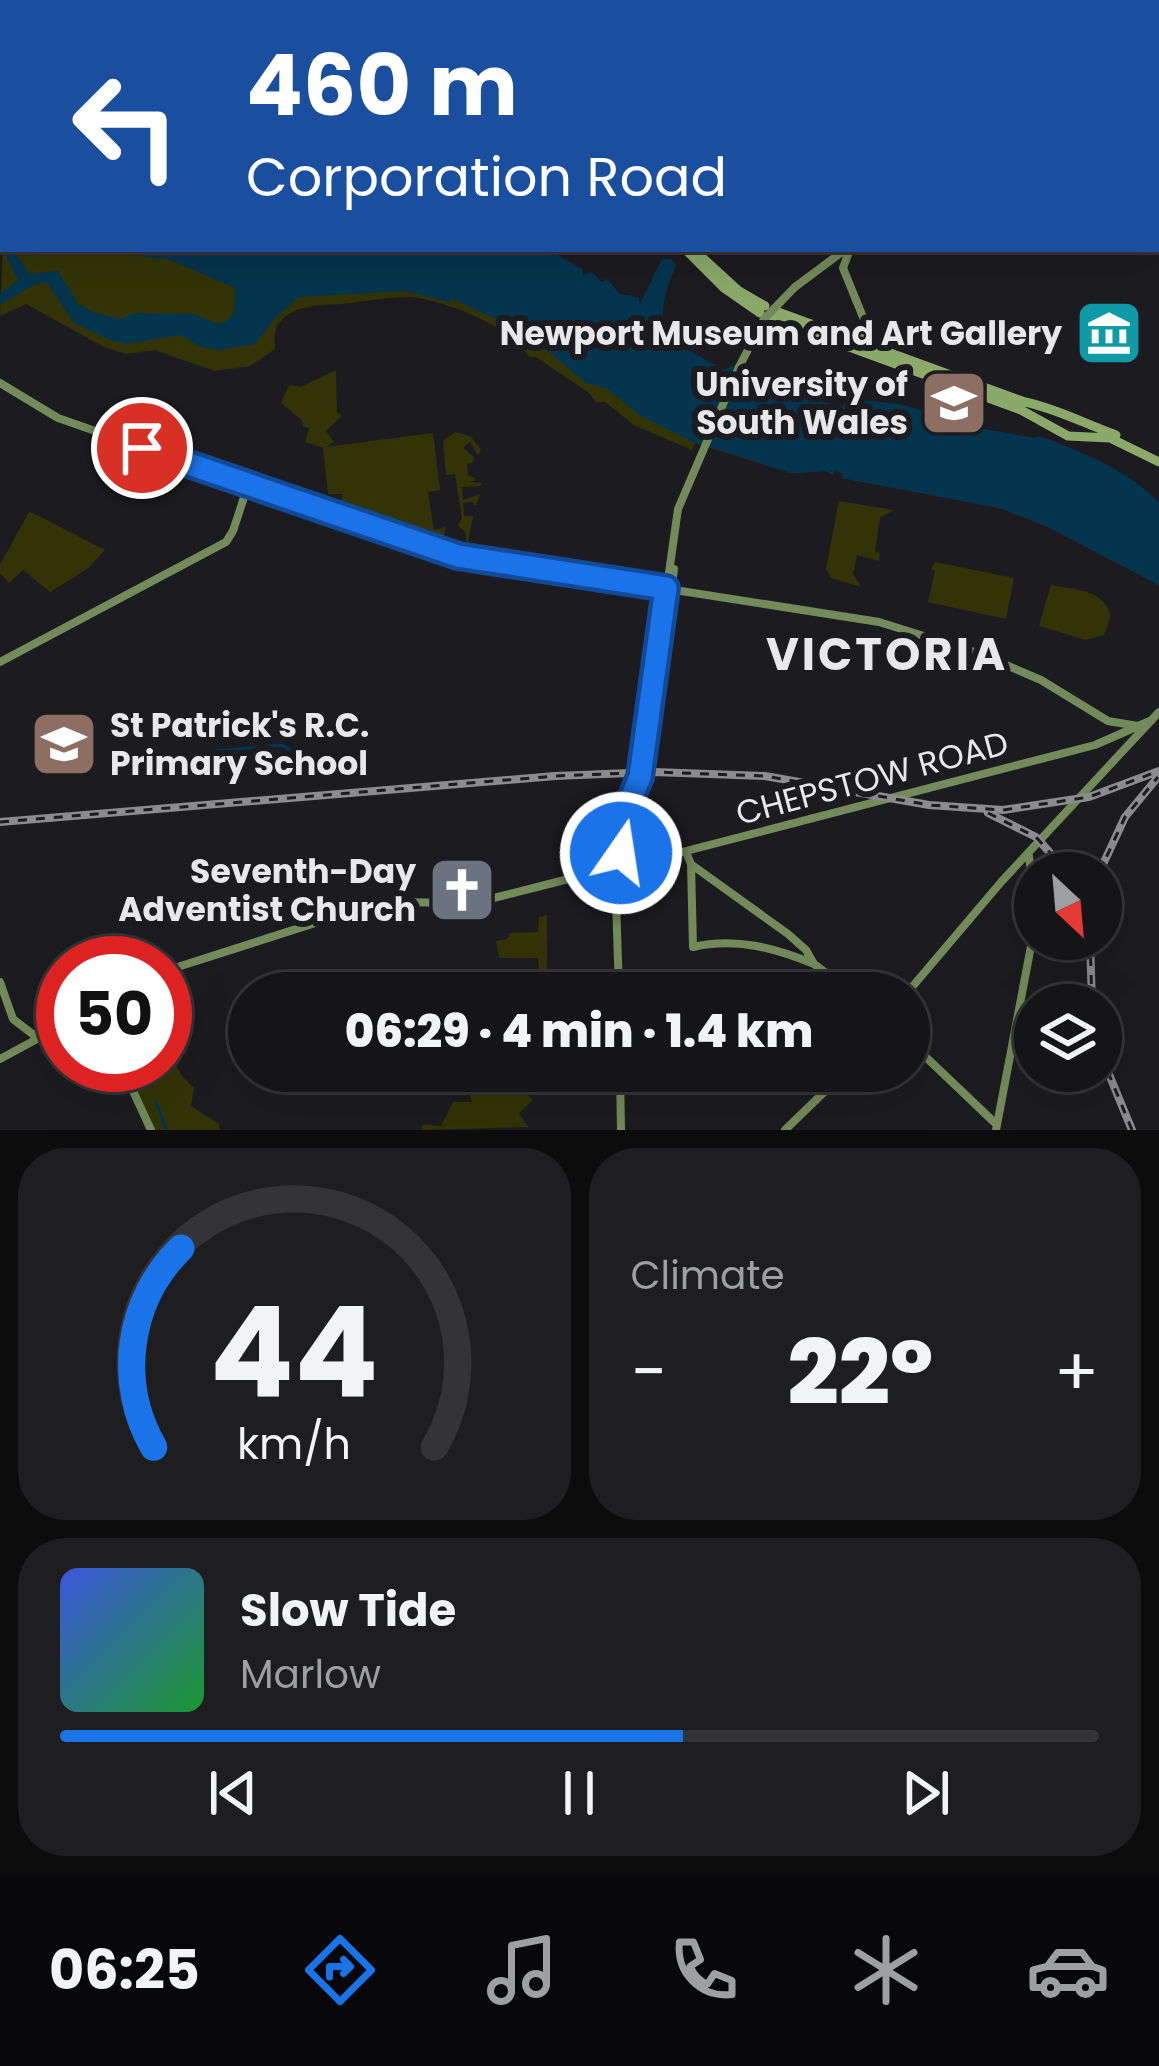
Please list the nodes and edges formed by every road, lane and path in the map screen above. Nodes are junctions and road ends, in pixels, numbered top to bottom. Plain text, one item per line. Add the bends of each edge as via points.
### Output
1 (693, 252) edge
2 (838, 252) edge
3 (843, 268) junction
4 (763, 309) dead end
5 (775, 315) dead end
6 (861, 349) junction
7 (0, 383) edge
8 (1071, 417) junction
9 (1074, 438) junction
10 (1159, 457) edge
11 (248, 485) junction
12 (669, 589) junction
13 (0, 662) edge
14 (1155, 716) edge
15 (1108, 721) junction
16 (1139, 730) junction
17 (1113, 739) junction
18 (686, 852) junction
19 (1033, 852) edge
20 (691, 864) junction
21 (622, 865) junction
22 (1014, 871) edge
23 (1028, 960) edge
24 (192, 961) edge
25 (814, 964) junction
26 (619, 972) edge
27 (825, 972) edge
28 (925, 972) edge
29 (0, 982) edge
30 (36, 1037) edge
31 (36, 1041) edge
32 (0, 1059) edge
33 (930, 1062) edge
34 (133, 1092) edge
35 (620, 1092) edge
36 (824, 1092) edge
37 (996, 1127) edge
38 (151, 1130) edge
39 (621, 1130) edge
40 (785, 1130) edge

1 - 4 main road
2 - 3 street
2 - 3 street
2 - 12 street, bridge via 754,335 687,480
3 - 6 street via 865,322
5 - 6 main road
6 - 8 main road
6 - 9 main road
7 - 11 street via 58,418
8 - 9 main road
8 - 10 main road
9 - 10 main road via 1110,438
11 - 12 street via 458,556
11 - 13 street via 233,532 219,546
12 - 15 street via 899,627 1022,671
12 - 21 street via 643,789 626,826
12 - 21 street via 638,788 620,830
14 - 16 street, CHEPSTOW ROAD
15 - 16 street
15 - 17 street
16 - 17 street, CHEPSTOW ROAD
16 - 19 street
17 - 18 street, CHEPSTOW ROAD
18 - 20 street
18 - 21 street, CHEPSTOW ROAD
20 - 25 street via 788,934
20 - 25 street via 697,946 739,943
21 - 24 street, CHEPSTOW ROAD via 474,903 375,903
21 - 26 street
22 - 28 street
23 - 37 street
25 - 27 street
29 - 30 street via 14,1019
31 - 32 street
33 - 37 street
34 - 38 street
35 - 39 street
36 - 40 street

